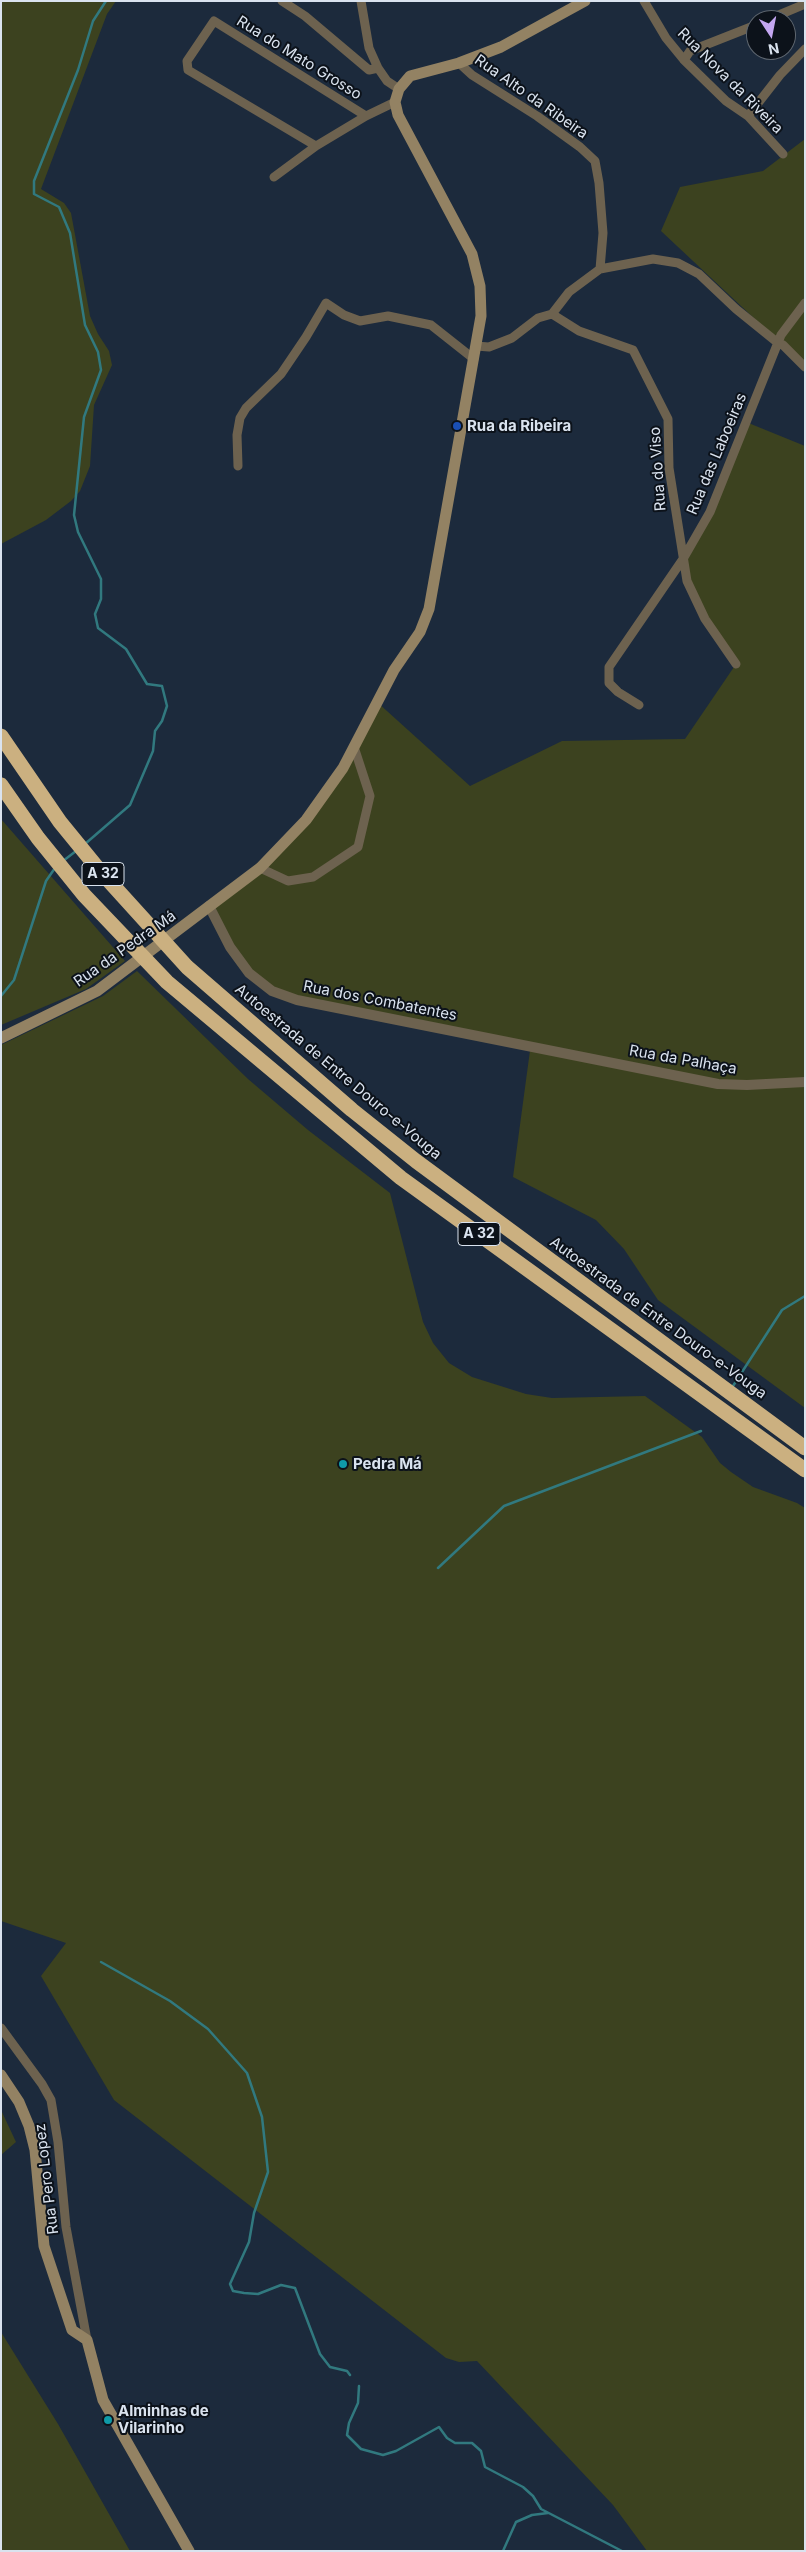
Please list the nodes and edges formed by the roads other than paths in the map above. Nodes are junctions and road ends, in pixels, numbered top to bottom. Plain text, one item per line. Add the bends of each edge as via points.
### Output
1 (282, 1) edge
2 (361, 1) edge
3 (585, 1) edge
4 (644, 1) edge
5 (805, 4) edge
6 (791, 10) edge
7 (746, 29) edge
8 (805, 49) edge
9 (684, 60) junction
10 (459, 63) junction
11 (378, 68) junction
12 (399, 90) junction
13 (395, 102) junction
14 (366, 116) junction
15 (748, 116) junction
16 (316, 146) junction
17 (783, 154) dead end
18 (274, 177) dead end
19 (600, 269) junction
20 (805, 304) edge
21 (552, 314) junction
22 (778, 343) junction
23 (476, 346) junction
24 (474, 360) junction
25 (805, 367) edge
26 (238, 466) dead end
27 (683, 559) junction
28 (736, 664) dead end
29 (639, 705) dead end
30 (1, 736) edge
31 (354, 747) junction
32 (4, 789) edge
33 (260, 868) junction
34 (210, 906) junction
35 (1, 1038) edge
36 (588, 1058) joint
37 (805, 1082) edge
38 (805, 1448) edge
39 (805, 1470) edge
40 (1, 2028) edge
41 (1, 2074) edge
42 (87, 2340) junction
43 (189, 2551) edge

1 - 11 street via 305,16 369,70
2 - 11 street via 370,48
3 - 10 main road via 500,47
4 - 9 street, Rua Nova da Riveira via 666,38
5 - 6 street
7 - 9 street via 690,52
8 - 15 street
9 - 15 street, Rua Nova da Riveira via 726,101
10 - 12 main road via 410,76
10 - 19 street, Rua Alto da Ribeira via 580,147 594,161 600,183 603,233
11 - 12 street
12 - 13 main road
13 - 14 street, Rua do Mato Grosso
13 - 23 main road via 398,115 472,254 480,286 481,316
14 - 16 street, Rua do Mato Grosso
14 - 16 street, Rua do Mato Grosso via 214,21 188,61 188,70
15 - 17 street, Rua Nova da Riveira
16 - 18 street, Rua do Mato Grosso
19 - 21 street via 569,292
19 - 22 street via 653,258 678,263 700,274
20 - 22 street, Rua das Laboeiras
21 - 23 street via 538,318 512,338 489,347
21 - 27 street, Rua do Viso via 579,330 633,350 648,378 668,419 669,468
22 - 25 street
22 - 27 street, Rua das Laboeiras via 710,512
23 - 24 main road
24 - 26 street via 431,326 388,316 360,321 344,316 326,303 281,374 240,418
24 - 31 main road via 430,609
27 - 28 street, Rua do Viso via 687,581 705,619
27 - 29 street, Rua das Laboeiras via 609,666 609,683
30 - 38 highway, Autoestrada de Entre Douro-e-Vouga / A 32 via 60,822 187,967 416,1161
31 - 33 main road via 306,820
31 - 33 street via 370,796 358,847 313,877 288,881
32 - 39 highway, A 32 via 84,896 167,982 401,1178
33 - 34 main road
34 - 35 main road, Rua da Pedra Má via 98,991
34 - 36 street, Rua dos Combatentes via 230,947 249,973 272,991 297,1000
36 - 37 street, Rua da Palhaça via 718,1084
40 - 42 street, Rua Pero Lopez via 51,2100 66,2227
41 - 42 main road via 19,2102 29,2126 35,2150 40,2222 50,2268 72,2330
42 - 43 main road via 103,2400

